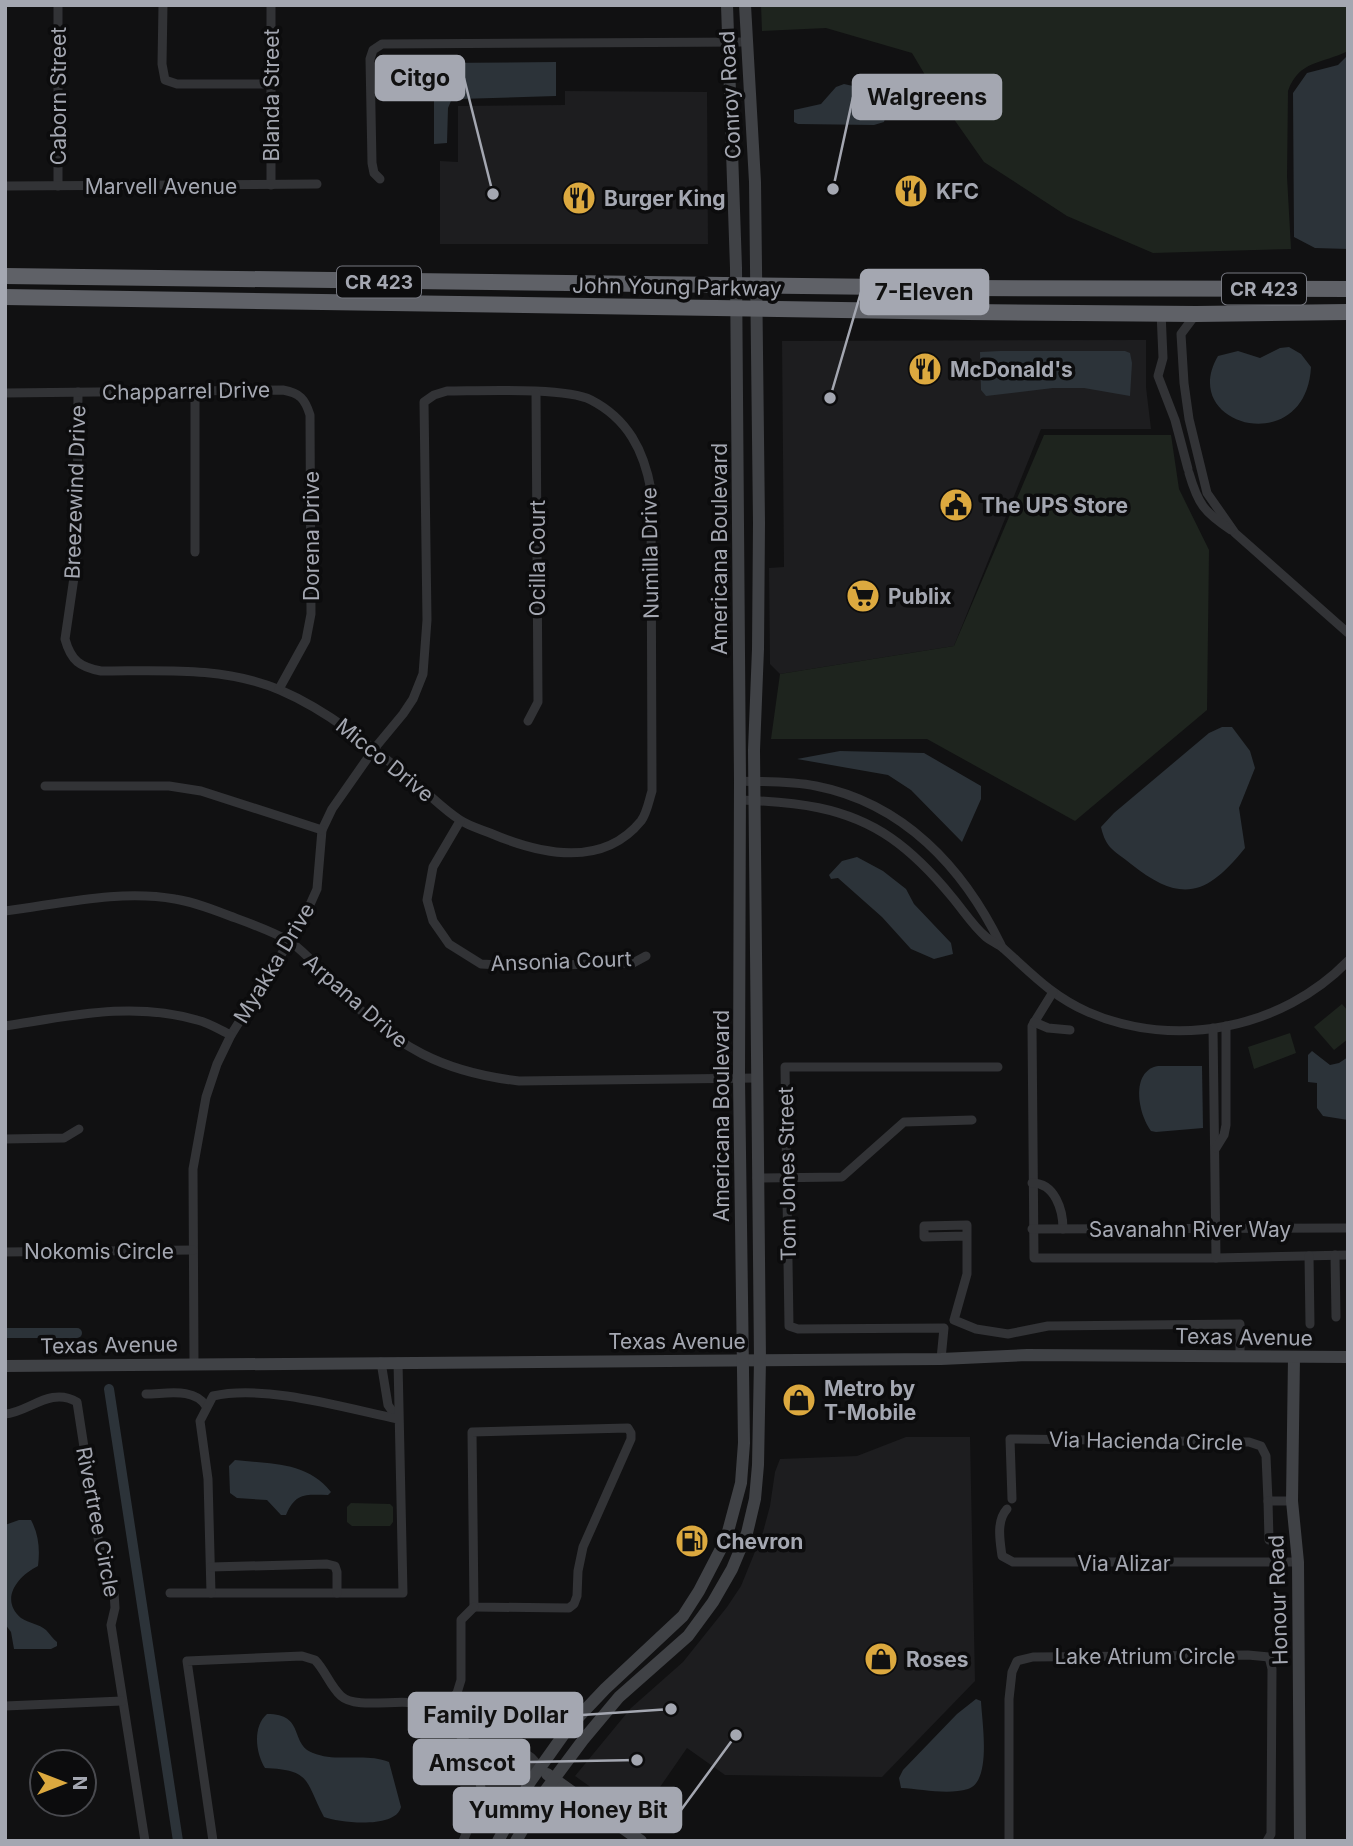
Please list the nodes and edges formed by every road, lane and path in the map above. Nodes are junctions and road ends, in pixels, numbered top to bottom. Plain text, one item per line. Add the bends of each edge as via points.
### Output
1 (58, 5) edge
2 (163, 5) edge
3 (271, 5) edge
4 (727, 5) edge
5 (745, 5) edge
6 (728, 42) junction
7 (746, 42) junction
8 (270, 84) junction
9 (380, 180) dead end
10 (317, 184) dead end
11 (271, 185) junction
12 (5, 186) edge
13 (58, 186) junction
14 (5, 276) edge
15 (736, 285) junction
16 (756, 285) junction
17 (1171, 289) junction
18 (1341, 289) edge
19 (5, 297) edge
20 (737, 309) junction
21 (756, 309) junction
22 (1119, 312) junction
23 (1161, 312) junction
24 (1348, 312) edge
25 (1196, 314) junction
26 (284, 390) joint
27 (447, 391) joint
28 (78, 392) junction
29 (195, 392) junction
30 (5, 393) edge
31 (536, 393) junction
32 (738, 518) junction
33 (1235, 533) junction
34 (759, 548) junction
35 (195, 552) dead end
36 (1348, 634) edge
37 (739, 649) junction
38 (758, 649) junction
39 (85, 668) joint
40 (279, 689) junction
41 (528, 721) dead end
42 (374, 748) junction
43 (740, 781) junction
44 (754, 782) junction
45 (45, 786) dead end
46 (652, 791) joint
47 (740, 800) junction
48 (754, 801) junction
49 (460, 821) junction
50 (322, 830) junction
51 (5, 911) edge
52 (290, 942) junction
53 (1002, 946) junction
54 (646, 956) dead end
55 (1348, 961) edge
56 (1054, 992) junction
57 (1034, 1022) junction
58 (5, 1026) edge
59 (1226, 1026) junction
60 (1213, 1028) junction
61 (1070, 1030) dead end
62 (231, 1035) junction
63 (998, 1067) dead end
64 (739, 1079) junction
65 (757, 1079) junction
66 (972, 1120) dead end
67 (79, 1129) dead end
68 (5, 1139) edge
69 (1215, 1149) junction
70 (757, 1178) junction
71 (787, 1178) junction
72 (1032, 1183) junction
73 (1348, 1228) edge
74 (1032, 1229) junction
75 (1063, 1229) junction
76 (1214, 1229) junction
77 (967, 1236) dead end
78 (193, 1250) junction
79 (5, 1252) edge
80 (1335, 1255) junction
81 (1348, 1255) edge
82 (1309, 1256) junction
83 (1216, 1258) junction
84 (1336, 1317) dead end
85 (1310, 1324) dead end
86 (1240, 1357) junction
87 (1294, 1357) junction
88 (1348, 1357) edge
89 (941, 1359) junction
90 (760, 1360) junction
91 (743, 1361) junction
92 (381, 1362) junction
93 (398, 1362) junction
94 (194, 1363) junction
95 (5, 1366) edge
96 (146, 1394) dead end
97 (206, 1406) junction
98 (5, 1414) edge
99 (398, 1419) junction
100 (1012, 1499) dead end
101 (1268, 1501) junction
102 (1292, 1501) junction
103 (1007, 1509) dead end
104 (1269, 1540) dead end
105 (1298, 1562) junction
106 (211, 1567) junction
107 (699, 1591) junction
108 (170, 1593) dead end
109 (211, 1593) junction
110 (337, 1593) junction
111 (713, 1602) junction
112 (474, 1607) junction
113 (122, 1701) junction
114 (5, 1706) edge
115 (439, 1713) junction
116 (471, 1748) junction
117 (490, 1750) junction
118 (492, 1762) junction
119 (539, 1768) junction
120 (477, 1770) junction
121 (553, 1779) junction
122 (145, 1841) edge
123 (213, 1841) edge
124 (463, 1841) edge
125 (498, 1841) edge
126 (516, 1841) edge
127 (641, 1841) edge
128 (1009, 1841) edge
129 (1267, 1841) edge
130 (1300, 1841) edge

1 - 13 street, Caborn Street
2 - 8 street via 165,80 177,84
3 - 8 street, Blanda Street
4 - 6 main road, Conroy Road
5 - 7 main road, Conroy Road
6 - 7 street
6 - 9 street via 382,44 370,59 372,163
6 - 15 main road, Conroy Road
7 - 16 main road, Conroy Road
8 - 11 street, Blanda Street
10 - 11 street, Marvell Avenue
11 - 13 street, Marvell Avenue
12 - 13 street, Marvell Avenue
14 - 15 highway, John Young Parkway / CR 423
15 - 16 highway, John Young Parkway / CR 423
15 - 20 main road, Conroy Road
16 - 17 highway, John Young Parkway / CR 423
16 - 21 main road, Conroy Road
17 - 18 highway, John Young Parkway / CR 423
17 - 22 highway via 1156,305
18 - 23 highway via 1304,299 1171,300
19 - 20 highway, John Young Parkway / CR 423
20 - 21 highway, John Young Parkway / CR 423
20 - 32 main road, Americana Boulevard
21 - 22 highway, John Young Parkway / CR 423
21 - 34 main road, Americana Boulevard
22 - 23 highway, John Young Parkway / CR 423
23 - 25 highway, John Young Parkway / CR 423
23 - 33 street via 1163,358 1158,376 1196,498 1213,518
24 - 25 highway, John Young Parkway / CR 423
25 - 33 street via 1181,334 1189,419 1208,493
26 - 29 street, Chapparrel Drive
26 - 40 street, Dorena Drive via 305,400 310,415 311,614 306,640
27 - 31 street, Numilla Drive
27 - 42 street, Myakka Drive via 424,402 424,674 403,714
28 - 29 street, Chapparrel Drive
28 - 30 street, Chapparrel Drive
28 - 39 street, Breezewind Drive via 77,557 65,639 68,650
29 - 35 street
31 - 41 street, Ocilla Court via 538,702
31 - 46 street, Numilla Drive via 590,399 618,420 646,463 651,490
32 - 34 main road via 747,537
32 - 37 main road, Americana Boulevard
33 - 36 street
34 - 38 main road, Americana Boulevard
37 - 38 main road
37 - 43 main road, Americana Boulevard
38 - 44 main road, Americana Boulevard
39 - 40 street, Micco Drive via 213,673
40 - 42 street, Micco Drive via 328,714
42 - 49 street, Micco Drive
42 - 50 street, Myakka Drive
43 - 44 street
43 - 47 main road, Americana Boulevard
44 - 48 main road, Americana Boulevard
44 - 53 street via 833,790 906,824 948,863
45 - 50 street via 169,786 201,791
46 - 49 street, Micco Drive via 643,819 620,841 596,851 539,850
47 - 48 street
47 - 64 main road, Americana Boulevard
48 - 53 street via 827,808 866,822 919,861 986,937
48 - 65 main road, Americana Boulevard
49 - 54 street, Ansonia Court via 433,867 427,900 433,921 449,944 481,964 633,963
50 - 52 street, Myakka Drive via 317,890
51 - 52 street, Arpana Drive via 120,897 171,898 244,921
52 - 62 street, Myakka Drive
52 - 64 street, Arpana Drive via 410,1050 457,1069 519,1081
53 - 56 street
55 - 59 street via 1295,1002
56 - 57 street
56 - 60 street via 1087,1011 1131,1026
57 - 61 street
57 - 72 street
58 - 62 street via 126,1009 199,1020
59 - 60 street
59 - 69 street via 1226,1125
60 - 69 street
62 - 78 street, Myakka Drive via 217,1064 199,1126 193,1169
63 - 71 street, Tom Jones Street via 785,1067
64 - 65 street, Arpana Drive
64 - 91 main road, Americana Boulevard
65 - 70 main road, Americana Boulevard
66 - 71 street via 904,1122 842,1177
67 - 68 street via 64,1138
69 - 76 street
70 - 71 street
70 - 90 main road, Americana Boulevard
71 - 89 street, Tom Jones Street via 789,1325 798,1329 944,1328
72 - 74 street
72 - 75 street via 1041,1183 1050,1191 1062,1210
73 - 76 street, Savanahn River Way
74 - 75 street, Savanahn River Way
74 - 83 street via 1034,1258
75 - 76 street, Savanahn River Way
76 - 83 street
77 - 86 street via 967,1275 954,1320 1008,1334 1048,1325 1240,1324
78 - 79 street, Nokomis Circle
78 - 94 street, Myakka Drive
80 - 81 street
80 - 82 street
80 - 84 street
82 - 83 street
82 - 85 street
86 - 87 main road, Texas Avenue
86 - 89 main road, Texas Avenue
87 - 88 main road, Texas Avenue
87 - 102 main road, Honour Road
89 - 90 main road, Texas Avenue
90 - 91 main road, Texas Avenue
90 - 111 main road, Americana Boulevard via 755,1499 747,1533
91 - 93 main road, Texas Avenue
91 - 107 main road, Americana Boulevard via 741,1482 726,1539
92 - 93 main road, Texas Avenue
92 - 94 main road, Texas Avenue
92 - 99 street via 388,1405
93 - 99 street
94 - 95 main road, Texas Avenue
96 - 97 street via 192,1394
97 - 99 street via 221,1394 258,1393
97 - 106 street via 200,1421 208,1479
98 - 113 street, Rivertree Circle via 15,1414 40,1400 70,1398 77,1402 101,1558 114,1592 111,1625
99 - 110 street via 403,1593
100 - 101 street, Via Hacienda Circle via 1010,1439 1249,1442 1261,1446 1266,1456
101 - 102 street
101 - 104 street
102 - 105 main road, Honour Road
103 - 105 street, Via Alizar via 1002,1514 1000,1543 1002,1556 1013,1562
105 - 130 main road, Honour Road
106 - 109 street
106 - 110 street via 327,1564 335,1566
107 - 111 main road
107 - 119 main road, Americana Boulevard via 683,1616 569,1727
108 - 109 street
109 - 110 street
111 - 121 main road, Americana Boulevard via 688,1636 614,1703
112 - 112 street via 569,1608 574,1604 583,1547 631,1439 628,1428 472,1432
112 - 115 street via 461,1620 457,1693
113 - 114 street
113 - 122 street, Rivertree Circle
115 - 116 street
115 - 123 street via 410,1702 352,1702 341,1696 315,1660 302,1656 187,1661
116 - 117 street via 482,1745
116 - 120 street via 467,1759
117 - 118 street
117 - 119 street via 527,1753
118 - 119 street
118 - 120 street
119 - 121 main road
119 - 125 main road, Americana Boulevard
120 - 124 street via 480,1804
121 - 126 main road, Americana Boulevard
121 - 127 main road
128 - 129 street, Lake Atrium Circle via 1009,1699 1017,1661 1033,1657 1248,1655 1269,1657 1272,1669 1271,1834

